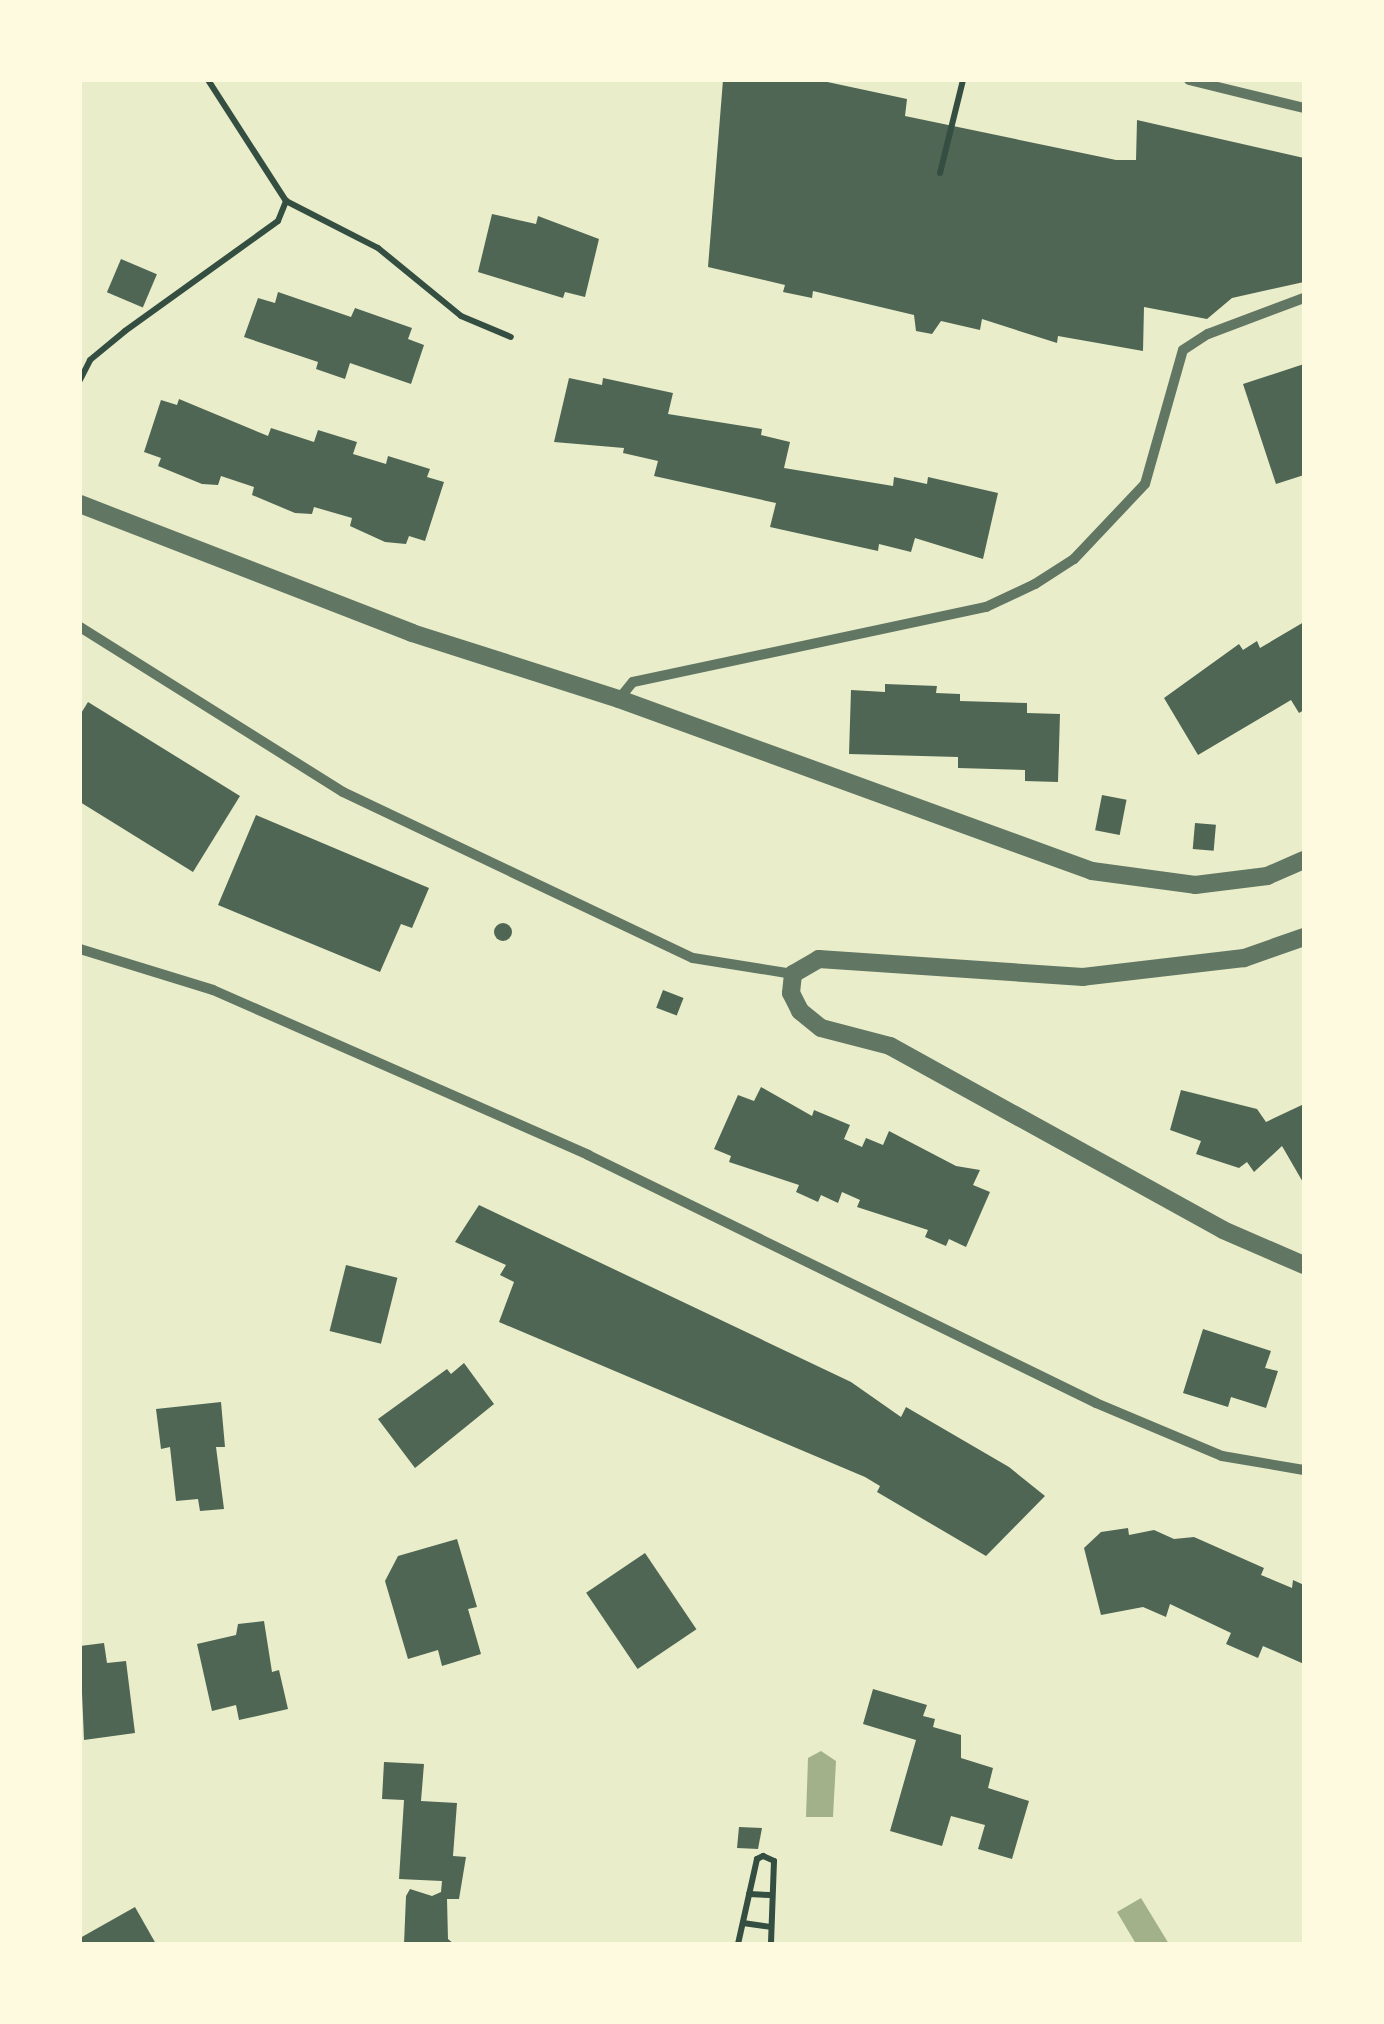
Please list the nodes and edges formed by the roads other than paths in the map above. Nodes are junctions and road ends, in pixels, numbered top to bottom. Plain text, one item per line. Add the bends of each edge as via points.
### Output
1 (1189, 80) edge
2 (1304, 108) edge
3 (1304, 298) edge
4 (80, 504) edge
5 (80, 627) edge
6 (619, 699) junction
7 (1304, 860) edge
8 (1304, 937) edge
9 (80, 949) edge
10 (793, 974) junction
11 (1304, 1266) edge
12 (1304, 1470) edge

1 - 2 street
3 - 6 street via 1183,350 1144,484 1074,558 986,607 633,682
4 - 6 street via 412,633
5 - 10 street via 343,792 693,958
6 - 7 street via 1092,871 1195,885 1267,876
8 - 10 street via 1244,958 1083,977 819,959
9 - 12 street via 214,990 588,1154 1096,1404 1222,1456
10 - 11 street via 800,1011 822,1028 890,1046 1223,1230

